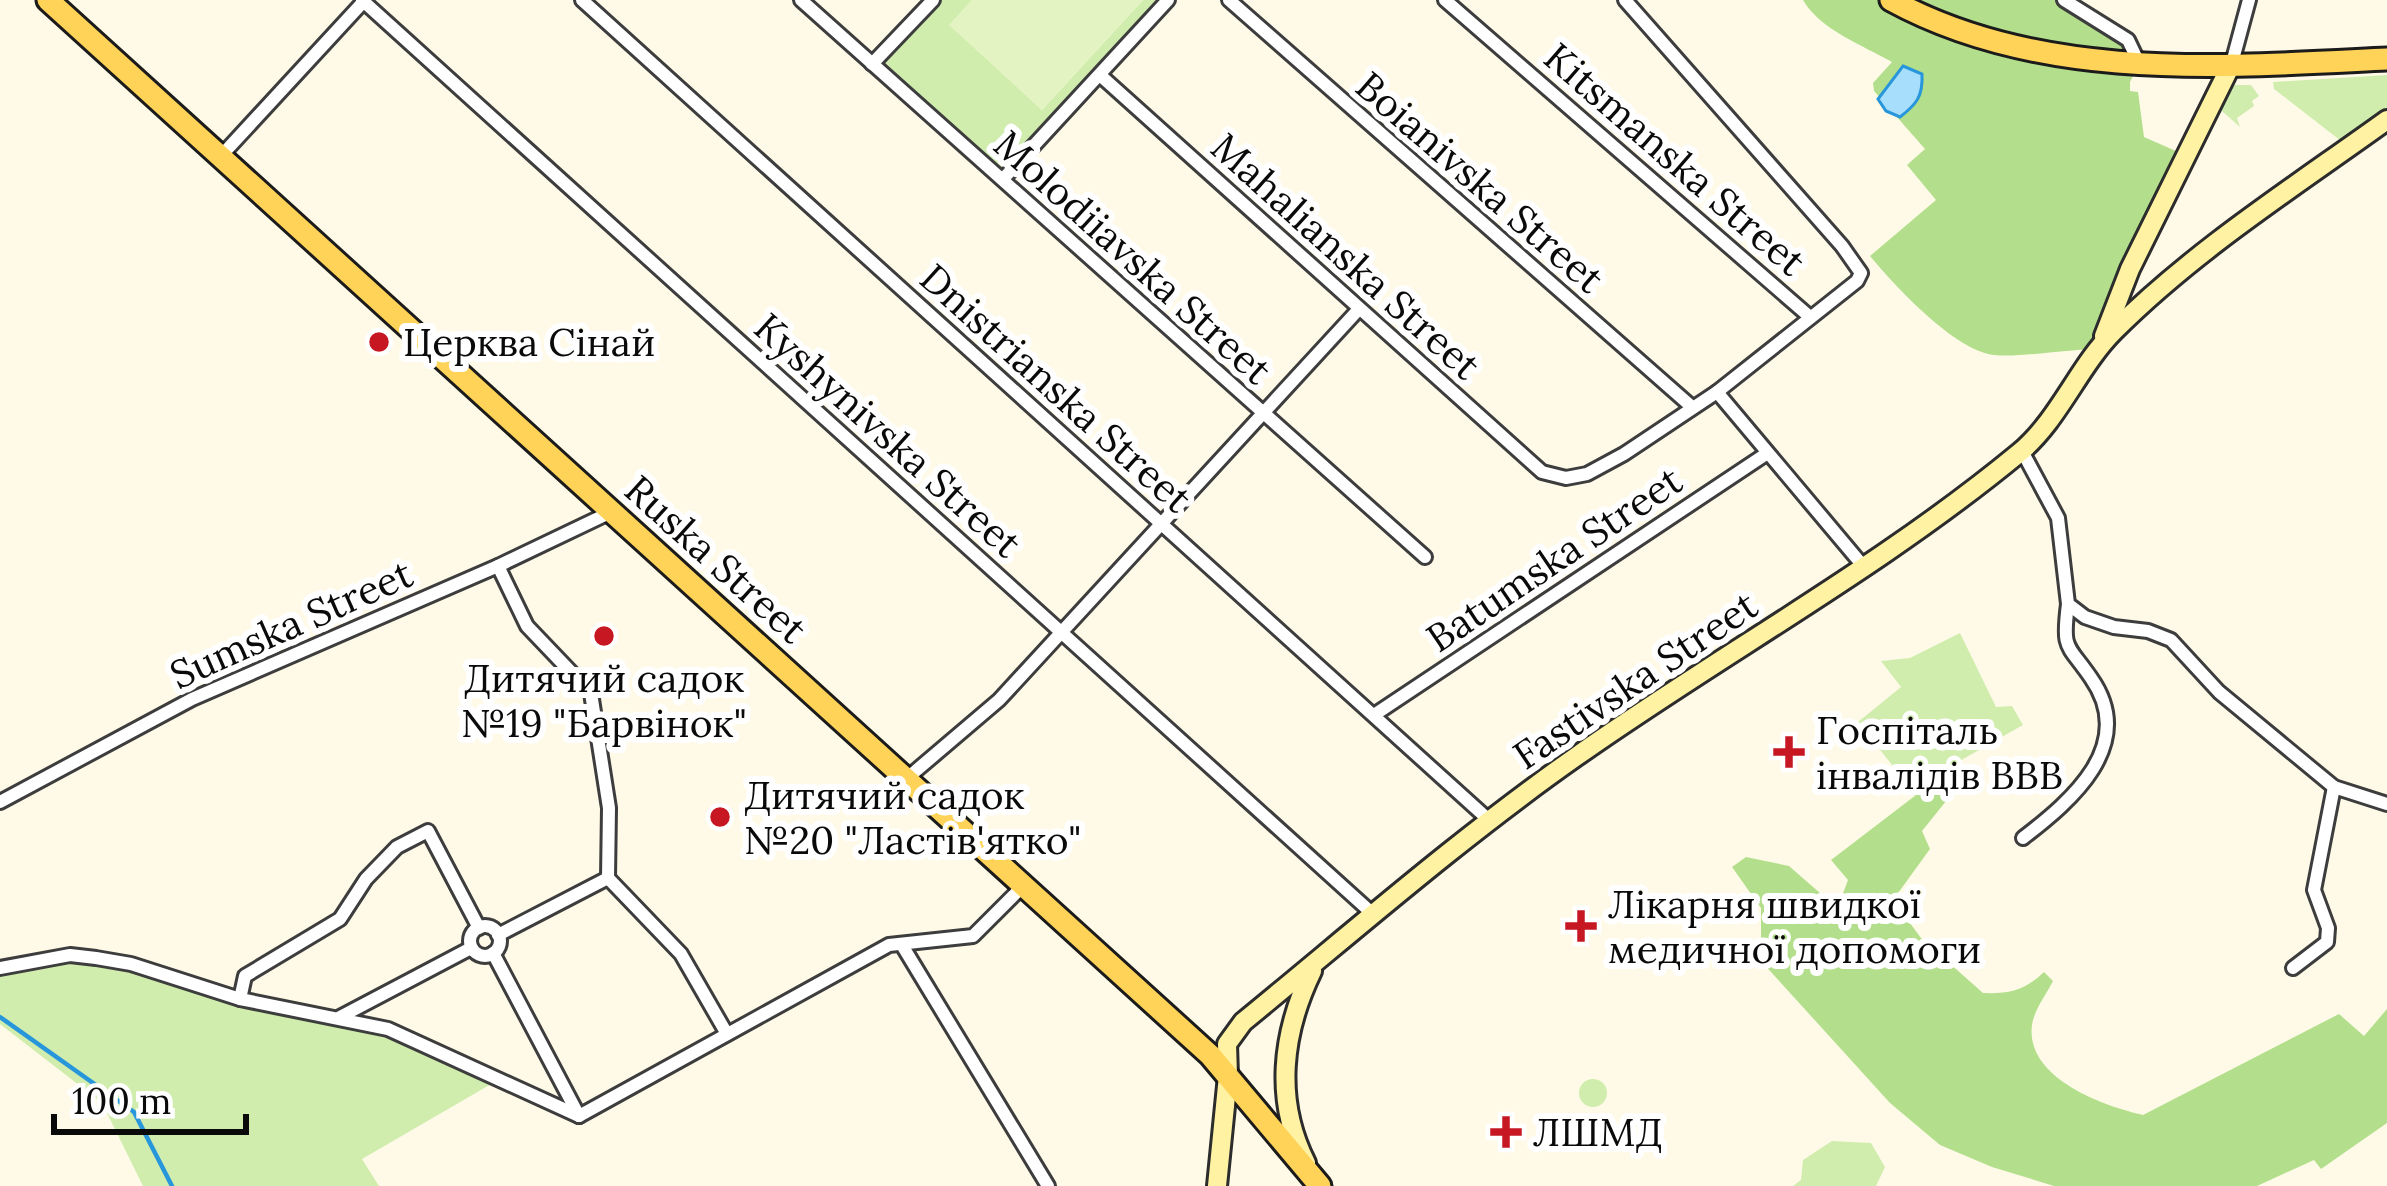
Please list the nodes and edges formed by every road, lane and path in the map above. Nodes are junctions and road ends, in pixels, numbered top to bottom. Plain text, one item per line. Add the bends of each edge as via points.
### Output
1 (48, 0) edge
2 (582, 0) edge
3 (801, 0) edge
4 (933, 0) edge
5 (1168, 0) edge
6 (1229, 0) edge
7 (1445, 0) edge
8 (1625, 0) edge
9 (1891, 0) edge
10 (2064, 0) edge
11 (2249, 0) edge
12 (364, 1) edge
13 (2387, 59) edge
14 (2139, 63) junction
15 (2232, 63) junction
16 (872, 64) junction
17 (1101, 76) junction
18 (2387, 120) edge
19 (221, 156) junction
20 (1003, 179) junction
21 (1359, 309) junction
22 (1810, 317) junction
23 (2098, 348) junction
24 (1717, 392) junction
25 (1692, 407) junction
26 (1260, 413) junction
27 (2022, 451) junction
28 (1766, 454) junction
29 (611, 512) junction
30 (1162, 524) junction
31 (1425, 557) dead end
32 (498, 566) junction
33 (1864, 567) junction
34 (2068, 604) junction
35 (1062, 632) junction
36 (1375, 715) junction
37 (905, 780) junction
38 (2334, 787) junction
39 (0, 802) edge
40 (2387, 804) edge
41 (1490, 821) junction
42 (2024, 838) dead end
43 (608, 878) junction
44 (1022, 887) junction
45 (1374, 915) junction
46 (478, 928) junction
47 (499, 935) junction
48 (902, 945) junction
49 (472, 947) junction
50 (493, 953) junction
51 (1317, 962) junction
52 (0, 968) edge
53 (2293, 968) dead end
54 (240, 999) junction
55 (339, 1017) junction
56 (727, 1034) junction
57 (1228, 1076) junction
58 (579, 1116) junction
59 (1317, 1183) edge
60 (1048, 1186) edge
61 (1217, 1186) edge

1 - 19 main road, Ruska Street
2 - 30 street, Dnistrianska Street
3 - 16 street, Molodiiavska Street
4 - 16 street
5 - 17 street
6 - 25 street, Boianivska Street
7 - 22 street, Kitsmanska Street
8 - 22 street via 1861,273
9 - 14 main road via 2012,46
10 - 14 street via 2128,40
11 - 15 street
12 - 19 street
12 - 35 street, Kyshynivska Street
13 - 15 main road
14 - 15 main road
15 - 23 main road, Fastivska Street
16 - 20 street, Molodiiavska Street
17 - 20 street
17 - 21 street, Mahalianska Street
18 - 23 main road, Fastivska Street via 2250,217
19 - 29 main road, Ruska Street
20 - 26 street, Molodiiavska Street
21 - 25 street, Mahalianska Street via 1554,478 1587,474
21 - 26 street
22 - 24 street
23 - 27 main road, Fastivska Street
24 - 25 street
24 - 28 street
26 - 30 street
26 - 31 street, Molodiiavska Street
27 - 33 main road, Fastivska Street
27 - 34 street via 2058,518
28 - 33 street
28 - 36 street, Batumska Street
29 - 32 street, Sumska Street
29 - 37 main road, Ruska Street
30 - 35 street
30 - 36 street, Dnistrianska Street
32 - 39 street, Sumska Street via 192,699
32 - 43 street via 527,626 591,693 609,808
33 - 41 main road, Fastivska Street
34 - 38 street via 2114,627 2171,640 2219,692
34 - 42 street via 2069,654 2094,681 2106,717 2104,742 2078,792
35 - 37 street via 977,721
35 - 45 street, Kyshynivska Street
36 - 41 street, Dnistrianska Street
37 - 44 main road, Ruska Street
38 - 40 street
38 - 53 street via 2314,890 2327,941
41 - 45 main road, Fastivska Street
43 - 47 street
43 - 56 street via 681,954
44 - 48 street via 973,936
44 - 57 main road, Ruska Street
45 - 51 main road, Fastivska Street
46 - 47 street
46 - 49 street
46 - 54 street via 428,830 366,879 340,919 244,976
47 - 50 street
48 - 56 street
48 - 60 street
49 - 50 street
49 - 55 street
50 - 58 street
51 - 57 main road, Fastivska Street via 1243,1022 1227,1044
51 - 59 main road via 1284,1054 1289,1115
52 - 54 street via 46,957 96,958
54 - 55 street
55 - 58 street via 388,1029
56 - 58 street
57 - 59 main road, Ruska Street
57 - 61 main road, Fastivska Street

